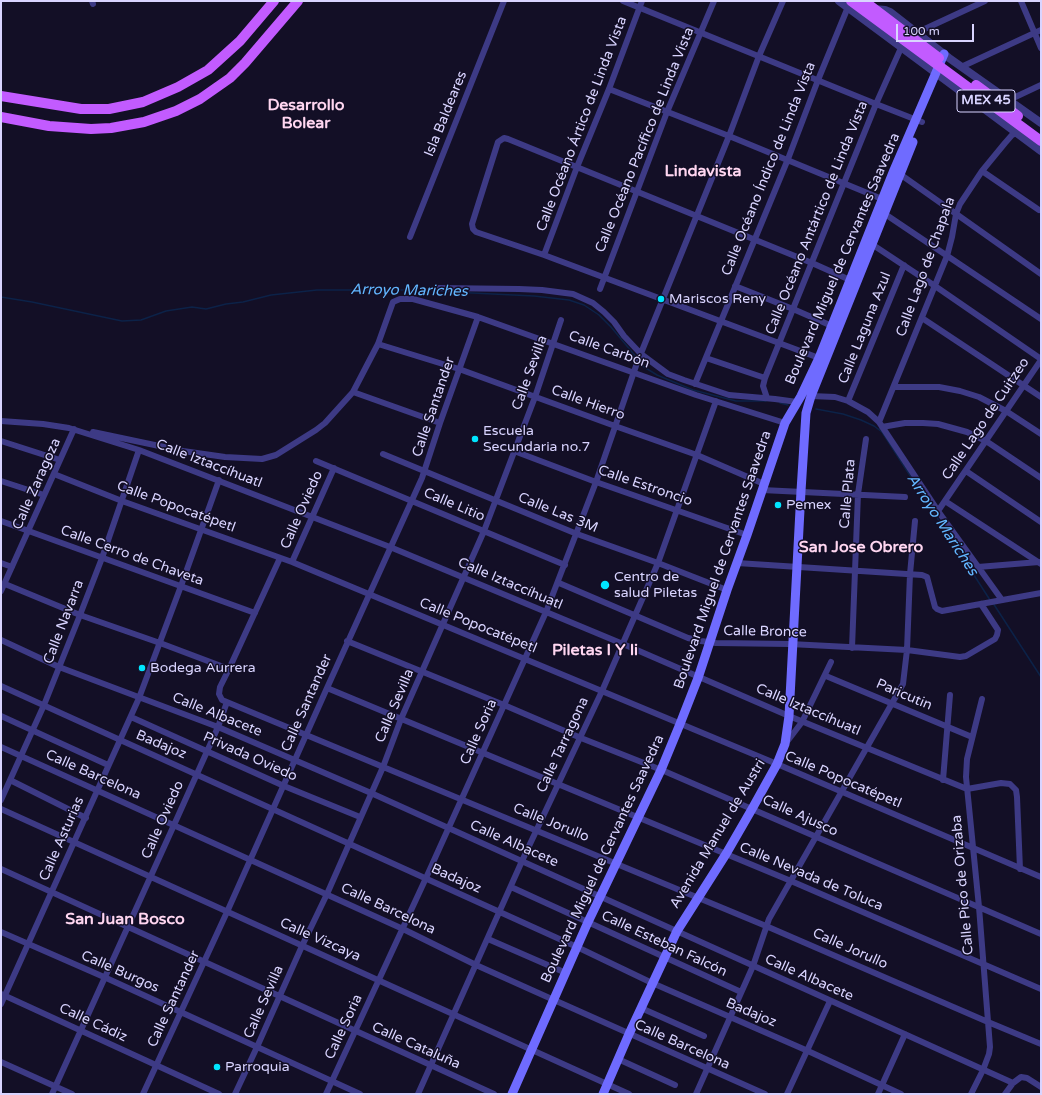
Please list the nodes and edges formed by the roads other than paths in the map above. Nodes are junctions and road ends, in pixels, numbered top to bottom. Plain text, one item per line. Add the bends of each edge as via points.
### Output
1 (274, 1) edge
2 (298, 1) edge
3 (504, 1) edge
4 (623, 1) edge
5 (642, 1) edge
6 (714, 1) edge
7 (783, 1) edge
8 (839, 1) edge
9 (985, 1) edge
10 (1021, 1) edge
11 (868, 3) edge
12 (849, 4) edge
13 (639, 8) junction
14 (1041, 30) edge
15 (701, 33) junction
16 (916, 33) junction
17 (1034, 33) junction
18 (901, 48) junction
19 (1041, 48) edge
20 (759, 56) junction
21 (942, 65) junction
22 (961, 67) junction
23 (818, 80) junction
24 (1041, 84) edge
25 (609, 90) junction
26 (1, 96) edge
27 (1009, 100) junction
28 (876, 104) junction
29 (668, 112) junction
30 (1, 117) edge
31 (919, 121) junction
32 (1041, 123) edge
33 (1017, 133) junction
34 (1030, 133) junction
35 (1041, 133) edge
36 (729, 136) junction
37 (1041, 141) edge
38 (1041, 151) edge
39 (788, 159) junction
40 (577, 167) junction
41 (982, 171) junction
42 (897, 172) junction
43 (845, 183) junction
44 (636, 191) junction
45 (882, 199) junction
46 (1039, 210) dead end
47 (881, 212) junction
48 (956, 214) junction
49 (696, 216) junction
50 (410, 237) dead end
51 (754, 240) junction
52 (869, 243) junction
53 (544, 255) junction
54 (947, 256) junction
55 (812, 263) junction
56 (904, 265) junction
57 (1041, 274) edge
58 (603, 278) junction
59 (850, 280) junction
60 (735, 286) junction
61 (935, 286) junction
62 (438, 288) dead end
63 (600, 289) dead end
64 (662, 299) junction
65 (793, 309) junction
66 (478, 316) junction
67 (922, 318) junction
68 (1041, 319) edge
69 (561, 320) dead end
70 (721, 322) junction
71 (832, 326) junction
72 (779, 342) junction
73 (553, 343) junction
74 (378, 344) junction
75 (640, 356) junction
76 (706, 358) junction
77 (819, 358) junction
78 (1041, 360) edge
79 (459, 369) junction
80 (634, 372) junction
81 (765, 378) junction
82 (695, 384) junction
83 (1024, 385) junction
84 (894, 386) junction
85 (353, 392) junction
86 (811, 396) junction
87 (535, 397) junction
88 (1041, 397) edge
89 (767, 398) junction
90 (799, 399) junction
91 (716, 401) junction
92 (848, 401) junction
93 (808, 406) joint
94 (1006, 411) junction
95 (1, 421) edge
96 (786, 421) junction
97 (440, 423) junction
98 (805, 424) junction
99 (880, 424) junction
100 (615, 426) junction
101 (74, 429) junction
102 (1041, 434) edge
103 (866, 439) dead end
104 (1, 441) edge
105 (986, 441) junction
106 (140, 450) junction
107 (514, 451) junction
108 (383, 454) dead end
109 (697, 455) junction
110 (60, 460) junction
111 (316, 461) dead end
112 (334, 468) junction
113 (425, 471) junction
114 (966, 471) junction
115 (54, 474) junction
116 (1041, 478) edge
117 (219, 480) junction
118 (1, 481) edge
119 (596, 482) junction
120 (763, 487) junction
121 (801, 491) junction
122 (858, 494) junction
123 (44, 495) junction
124 (906, 497) dead end
125 (122, 500) junction
126 (412, 500) junction
127 (495, 501) junction
128 (945, 501) junction
129 (678, 510) junction
130 (938, 511) junction
131 (312, 516) junction
132 (1, 521) edge
133 (915, 521) dead end
134 (1041, 522) edge
135 (202, 529) junction
136 (29, 530) junction
137 (484, 531) junction
138 (577, 534) junction
139 (747, 535) junction
140 (390, 547) junction
141 (102, 558) junction
142 (280, 558) junction
143 (292, 562) junction
144 (1040, 562) edge
145 (1, 563) edge
146 (737, 563) junction
147 (658, 564) junction
148 (565, 565) junction
149 (12, 567) junction
150 (797, 567) junction
151 (978, 568) junction
152 (856, 571) junction
153 (910, 574) junction
154 (464, 578) junction
155 (559, 583) junction
156 (5, 584) junction
157 (181, 586) junction
158 (727, 590) junction
159 (1, 591) edge
160 (1041, 593) edge
161 (369, 594) junction
162 (1002, 600) junction
163 (984, 604) junction
164 (546, 612) junction
165 (256, 613) junction
166 (80, 615) junction
167 (636, 615) junction
168 (443, 625) junction
169 (1, 640) edge
170 (347, 641) junction
171 (710, 642) junction
172 (160, 643) junction
173 (623, 644) junction
174 (792, 644) junction
175 (852, 648) junction
176 (907, 650) junction
177 (526, 659) junction
178 (831, 662) dead end
179 (59, 667) junction
180 (229, 669) junction
181 (422, 673) junction
182 (826, 676) junction
183 (698, 678) junction
184 (1, 686) edge
185 (327, 688) junction
186 (602, 691) junction
187 (950, 695) dead end
188 (139, 698) junction
189 (982, 699) dead end
190 (227, 702) junction
191 (893, 703) junction
192 (44, 705) junction
193 (504, 705) junction
194 (1, 716) edge
195 (789, 716) junction
196 (131, 717) junction
197 (401, 719) junction
198 (802, 722) junction
199 (680, 724) junction
200 (218, 727) junction
201 (947, 727) junction
202 (32, 730) junction
203 (306, 734) junction
204 (972, 737) junction
205 (581, 738) junction
206 (120, 740) junction
207 (785, 744) junction
208 (1, 747) edge
209 (867, 748) junction
210 (207, 750) junction
211 (483, 752) junction
212 (21, 756) junction
213 (295, 761) junction
214 (777, 764) junction
215 (108, 765) junction
216 (383, 767) junction
217 (661, 770) junction
218 (197, 773) junction
219 (10, 780) junction
220 (943, 780) junction
221 (558, 785) junction
222 (284, 786) junction
223 (967, 789) junction
224 (97, 790) junction
225 (842, 792) junction
226 (371, 793) junction
227 (462, 799) junction
228 (1, 800) edge
229 (1, 809) edge
230 (273, 809) junction
231 (752, 809) junction
232 (360, 817) junction
233 (638, 817) junction
234 (86, 818) junction
235 (174, 825) junction
236 (448, 828) junction
237 (537, 829) junction
238 (817, 837) junction
239 (74, 842) junction
240 (349, 843) junction
241 (972, 849) junction
242 (726, 854) junction
243 (250, 860) junction
244 (522, 861) junction
245 (616, 863) junction
246 (1020, 869) junction
247 (1, 870) edge
248 (151, 877) junction
249 (1041, 877) edge
250 (426, 878) junction
251 (792, 881) junction
252 (511, 887) junction
253 (51, 893) junction
254 (327, 894) junction
255 (600, 896) junction
256 (698, 897) junction
257 (979, 907) junction
258 (228, 912) junction
259 (500, 912) junction
260 (588, 922) junction
261 (766, 926) junction
262 (128, 928) junction
263 (403, 929) junction
264 (676, 931) junction
265 (1, 932) edge
266 (1041, 934) edge
267 (488, 939) junction
268 (28, 944) junction
269 (302, 946) junction
270 (577, 947) junction
271 (665, 957) junction
272 (204, 962) junction
273 (982, 964) junction
274 (476, 965) junction
275 (753, 966) junction
276 (566, 974) junction
277 (104, 977) junction
278 (379, 979) junction
279 (653, 983) junction
280 (1041, 989) edge
281 (741, 992) junction
282 (3, 995) edge
283 (280, 996) junction
284 (554, 1000) junction
285 (830, 1001) junction
286 (1, 1004) edge
287 (641, 1008) junction
288 (181, 1013) junction
289 (454, 1014) junction
290 (730, 1017) junction
291 (988, 1022) junction
292 (80, 1031) junction
293 (356, 1031) junction
294 (629, 1034) junction
295 (905, 1034) junction
296 (704, 1036) dead end
297 (1041, 1044) edge
298 (257, 1047) junction
299 (531, 1050) junction
300 (808, 1050) junction
301 (618, 1059) junction
302 (1, 1062) edge
303 (431, 1065) junction
304 (156, 1066) junction
305 (707, 1069) junction
306 (983, 1070) junction
307 (332, 1081) junction
308 (1012, 1083) junction
309 (608, 1084) junction
310 (883, 1085) junction
311 (55, 1086) junction
312 (675, 1086) dead end
313 (1041, 1087) edge
314 (52, 1094) edge
315 (72, 1094) edge
316 (143, 1094) edge
317 (219, 1094) edge
318 (234, 1094) edge
319 (326, 1094) edge
320 (360, 1094) edge
321 (418, 1094) edge
322 (494, 1094) edge
323 (512, 1094) edge
324 (603, 1094) edge
325 (629, 1094) edge
326 (696, 1094) edge
327 (765, 1094) edge
328 (787, 1094) edge
329 (878, 1094) edge
330 (901, 1094) edge
331 (971, 1094) edge
332 (1005, 1094) edge

1 - 26 main road via 240,41 208,70 178,87 143,102 109,109 88,109
2 - 30 main road via 230,78 200,99 176,111 144,122 91,129 49,126
3 - 50 street, Isla Baldeares
4 - 13 street
5 - 13 street, Calle Océano Ártico de Linda Vista
6 - 15 street, Calle Océano Pacífico de Linda Vista
7 - 20 street, Calle Soria
8 - 12 street
9 - 16 street
10 - 17 street
11 - 16 street via 890,12
11 - 21 main road, MEX 45 via 901,28
12 - 18 street
12 - 21 main road, MEX 45
12 - 23 street, Calle Océano Índico de Linda Vista
13 - 15 street
13 - 25 street, Calle Océano Ártico de Linda Vista
14 - 17 street
15 - 20 street
15 - 29 street, Calle Océano Pacífico de Linda Vista
16 - 21 street
17 - 19 street
17 - 22 street
18 - 21 street
18 - 28 street, Calle Océano Antártico de Linda Vista
20 - 23 street
20 - 36 street, Calle Soria
21 - 22 street
21 - 31 main road, Boulevard Miguel de Cervantes Saavedra
21 - 33 street
21 - 34 main road, MEX 45
21 - 35 main road, MEX 45
22 - 27 street
23 - 28 street
23 - 39 street, Calle Océano Índico de Linda Vista
24 - 27 street
25 - 29 street
25 - 40 street, Calle Océano Ártico de Linda Vista
27 - 32 street
28 - 31 street
28 - 43 street, Calle Océano Antártico de Linda Vista
29 - 36 street
29 - 44 street, Calle Océano Pacífico de Linda Vista
31 - 42 main road, Boulevard Miguel de Cervantes Saavedra
33 - 34 street
33 - 38 street
33 - 41 street, Calle Lago de Chapala via 1010,137
34 - 35 street
34 - 37 main road, MEX 45
36 - 39 street
36 - 49 street, Calle Soria
39 - 43 street
39 - 51 street, Calle Océano Índico de Linda Vista
40 - 44 street
40 - 53 street, Calle Océano Ártico de Linda Vista
40 - 53 street via 508,139 504,138 498,142 472,224 473,229
41 - 46 street
41 - 48 street, Calle Lago de Chapala
42 - 45 main road, Boulevard Miguel de Cervantes Saavedra
42 - 47 main road, Boulevard Miguel de Cervantes Saavedra
42 - 48 street
43 - 45 street
43 - 55 street, Calle Océano Antártico de Linda Vista
44 - 49 street
44 - 58 street, Calle Océano Pacífico de Linda Vista
45 - 47 main road, Boulevard Miguel de Cervantes Saavedra
47 - 52 main road, Boulevard Miguel de Cervantes Saavedra
47 - 54 street
48 - 54 street, Calle Lago de Chapala
48 - 57 street
49 - 51 street
49 - 64 street, Calle Soria
51 - 55 street
51 - 60 street, Calle Océano Índico de Linda Vista
52 - 56 street
52 - 59 main road, Boulevard Miguel de Cervantes Saavedra
52 - 86 main road, Boulevard Miguel de Cervantes Saavedra
53 - 58 street
54 - 61 street, Calle Lago de Chapala
54 - 68 street
55 - 59 street
55 - 65 street, Calle Océano Antártico de Linda Vista
56 - 61 street
56 - 92 street, Calle Laguna Azul
58 - 63 street, Calle Océano Pacífico de Linda Vista
58 - 64 street
59 - 71 main road, Boulevard Miguel de Cervantes Saavedra
60 - 65 street
60 - 70 street, Calle Océano Índico de Linda Vista
61 - 67 street, Calle Lago de Chapala
61 - 78 street
62 - 75 street via 542,290 573,294 604,312
64 - 70 street
64 - 75 street, Calle Soria
65 - 71 street
65 - 72 street, Calle Océano Antártico de Linda Vista
66 - 73 street, Calle Carbón
66 - 74 street, Calle Carbón via 413,299 396,300
66 - 79 street, Calle Santander
67 - 83 street
67 - 84 street, Calle Lago de Chapala
69 - 73 street, Calle Sevilla
70 - 72 street
70 - 76 street, Calle Océano Índico de Linda Vista
71 - 77 main road, Boulevard Miguel de Cervantes Saavedra
72 - 77 street
72 - 81 street, Calle Océano Antártico de Linda Vista
73 - 80 street, Calle Carbón
73 - 87 street, Calle Sevilla
74 - 79 street, Calle Hierro
74 - 85 street
75 - 80 street, Calle Soria
75 - 82 street via 668,374
76 - 81 street
76 - 82 street, Calle Océano Índico de Linda Vista
77 - 90 main road, Boulevard Miguel de Cervantes Saavedra
78 - 83 street, Calle Lago de Cuitzeo
79 - 87 street, Calle Hierro
79 - 97 street, Calle Santander
80 - 91 street, Calle Carbón
80 - 100 street, Calle Soria
81 - 89 street, Calle Océano Antártico de Linda Vista via 763,386
82 - 89 street via 729,395
83 - 88 street
83 - 94 street, Calle Lago de Cuitzeo
84 - 94 street via 939,387 960,391 979,397
84 - 99 street, Calle Lago de Chapala
85 - 97 street
85 - 101 street via 325,423 269,458 200,453
86 - 90 main road
86 - 92 street via 835,397
86 - 93 main road, Boulevard Miguel de Cervantes Saavedra
87 - 100 street, Calle Hierro
87 - 107 street, Calle Sevilla
89 - 90 street
90 - 96 main road, Boulevard Miguel de Cervantes Saavedra
91 - 96 street, Calle Carbón
91 - 109 street, Calle Tarragona
92 - 99 street via 868,412
93 - 98 main road, Avenida Manuel de Austri
94 - 102 street
94 - 105 street, Calle Lago de Cuitzeo
95 - 101 street, Calle Iztaccíhuatl
96 - 98 main road via 795,417
96 - 120 main road, Boulevard Miguel de Cervantes Saavedra
97 - 113 street, Calle Santander
98 - 121 main road, Avenida Manuel de Austri
99 - 105 street via 938,424 967,432
99 - 130 street
100 - 109 street, Calle Hierro
100 - 119 street, Calle Soria
101 - 106 street, Calle Iztaccíhuatl
101 - 110 street, Calle Zaragoza
103 - 122 street, Calle Plata
104 - 110 street
105 - 114 street, Calle Lago de Cuitzeo
105 - 116 street
106 - 117 street, Calle Iztaccíhuatl
106 - 125 street, Calle Navarra
107 - 119 street, Calle Estroncio
107 - 127 street, Calle Sevilla
108 - 113 street, Calle Las 3M
109 - 120 street, Calle Hierro
109 - 129 street, Calle Tarragona
110 - 115 street, Calle Zaragoza
111 - 112 street, Calle Litio
112 - 126 street, Calle Litio
112 - 131 street, Calle Oviedo
113 - 126 street, Calle Santander
113 - 127 street, Calle Las 3M
114 - 128 street, Calle Lago de Cuitzeo
114 - 134 street
115 - 123 street, Calle Zaragoza
115 - 125 street, Calle Popocatépetl
117 - 131 street, Calle Iztaccíhuatl
117 - 135 street, Calle Asturias
118 - 123 street
119 - 129 street, Calle Estroncio
119 - 138 street, Calle Soria
120 - 121 street, Calle Hierro
120 - 139 main road, Boulevard Miguel de Cervantes Saavedra
121 - 122 street, Calle Hierro
121 - 150 main road, Avenida Manuel de Austri
122 - 124 street, Calle Hierro
122 - 152 street, Calle Plata
123 - 136 street, Calle Zaragoza
125 - 135 street, Calle Popocatépetl
125 - 141 street, Calle Navarra
126 - 137 street, Calle Litio
126 - 140 street, Calle Santander
127 - 137 street, Calle Sevilla
127 - 138 street, Calle Las 3M
128 - 130 street, Calle Lago de Cuitzeo
128 - 144 street
129 - 139 street, Calle Estroncio
129 - 147 street, Calle Tarragona
130 - 151 street
131 - 140 street, Calle Iztaccíhuatl
131 - 143 street, Calle Oviedo
132 - 136 street, Calle Cerro de Chaveta
133 - 153 street
135 - 142 street, Calle Popocatépetl
135 - 157 street, Calle Asturias
136 - 141 street, Calle Cerro de Chaveta
136 - 149 street, Calle Zaragoza
137 - 148 street, Calle Litio
137 - 154 street, Calle Sevilla
138 - 147 street, Calle Las 3M
138 - 148 street, Calle Soria
139 - 146 main road, Boulevard Miguel de Cervantes Saavedra
140 - 154 street, Calle Iztaccíhuatl
140 - 161 street, Calle Santander
141 - 157 street, Calle Cerro de Chaveta
141 - 166 street, Calle Navarra
142 - 143 street, Calle Popocatépetl
142 - 165 street, Calle Oviedo
143 - 161 street, Calle Popocatépetl
144 - 151 street
145 - 149 street
146 - 150 street
146 - 158 main road, Boulevard Miguel de Cervantes Saavedra
147 - 158 street, Calle Las 3M
147 - 167 street, Calle Tarragona
148 - 155 street, Calle Soria
149 - 156 street, Calle Zaragoza
150 - 152 street
150 - 174 main road, Avenida Manuel de Austri
151 - 162 street
152 - 153 street
152 - 175 street, Calle Plata
153 - 163 street via 927,577 935,607 940,611
153 - 176 street
154 - 164 street, Calle Iztaccíhuatl
154 - 168 street, Calle Sevilla
155 - 164 street, Calle Soria
155 - 167 street, Calle Bronce
156 - 159 street, Calle Zaragoza
156 - 166 street
157 - 165 street, Calle Cerro de Chaveta
157 - 172 street, Calle Asturias
158 - 171 main road, Boulevard Miguel de Cervantes Saavedra
160 - 162 street
161 - 168 street, Calle Popocatépetl
161 - 170 street, Calle Santander
162 - 163 street
163 - 176 street, Calle Bronce via 998,630 995,639 966,656
164 - 173 street, Calle Iztaccíhuatl
164 - 177 street, Calle Soria
165 - 180 street, Calle Oviedo
166 - 172 street
166 - 179 street, Calle Navarra
167 - 171 street, Calle Bronce via 688,638
167 - 173 street, Calle Tarragona
168 - 177 street, Calle Popocatépetl
168 - 181 street, Calle Sevilla
169 - 179 street, Calle Albacete
170 - 181 street, Calle Ajusco
170 - 185 street, Calle Santander
171 - 174 street, Calle Bronce
171 - 183 main road, Boulevard Miguel de Cervantes Saavedra
172 - 180 street
172 - 188 street, Calle Asturias
173 - 183 street, Calle Iztaccíhuatl
173 - 186 street, Calle Tarragona
174 - 175 street, Calle Bronce
174 - 195 main road, Avenida Manuel de Austri
175 - 176 street, Calle Bronce
176 - 191 street via 903,684
177 - 186 street, Calle Popocatépetl
177 - 193 street, Calle Soria
178 - 182 street
179 - 188 street, Calle Albacete
179 - 192 street, Calle Navarra
180 - 190 street, Calle Oviedo via 219,692 220,697
181 - 193 street, Calle Ajusco
181 - 197 street, Calle Sevilla
182 - 191 street, Paricutin
182 - 198 street
183 - 195 street, Calle Iztaccíhuatl
183 - 199 main road, Boulevard Miguel de Cervantes Saavedra
184 - 192 street, Badajoz
185 - 197 street, Calle Nevada de Toluca
185 - 203 street, Calle Santander
186 - 199 street, Calle Popocatépetl
186 - 205 street, Calle Tarragona
187 - 201 street
188 - 196 street, Calle Asturias
188 - 200 street, Calle Albacete
189 - 204 street, Calle Pico de Orizaba
190 - 200 street, Calle Oviedo
190 - 203 street, Calle Jorullo
191 - 201 street, Paricutin
191 - 209 street
192 - 202 street, Calle Navarra
192 - 206 street, Badajoz
193 - 205 street, Calle Ajusco
193 - 211 street, Calle Soria
194 - 202 street
195 - 198 street, Calle Iztaccíhuatl
195 - 207 main road, Avenida Manuel de Austri
196 - 206 street, Calle Asturias
196 - 210 street, Privada Oviedo
197 - 211 street, Calle Nevada de Toluca
197 - 216 street, Calle Sevilla
198 - 207 street
198 - 209 street, Calle Iztaccíhuatl
199 - 214 street, Calle Popocatépetl
199 - 217 main road, Boulevard Miguel de Cervantes Saavedra
200 - 210 street, Calle Oviedo
200 - 213 street, Calle Albacete
201 - 204 street, Paricutin
201 - 220 street
202 - 212 street, Calle Navarra
202 - 215 street
203 - 213 street, Calle Santander
203 - 216 street, Calle Jorullo
204 - 223 street, Calle Pico de Orizaba via 966,768
205 - 217 street, Calle Ajusco
205 - 221 street, Calle Tarragona
206 - 215 street, Calle Asturias
206 - 218 street, Badajoz
207 - 214 main road, Avenida Manuel de Austri
208 - 212 street, Calle Barcelona
209 - 220 street, Calle Iztaccíhuatl
209 - 225 street
210 - 218 street, Calle Oviedo
210 - 222 street, Privada Oviedo
211 - 221 street, Calle Nevada de Toluca
211 - 227 street, Calle Soria
212 - 219 street, Calle Navarra
212 - 224 street, Calle Barcelona
213 - 222 street, Calle Santander
213 - 226 street, Calle Albacete
214 - 225 street, Calle Popocatépetl
214 - 231 main road, Avenida Manuel de Austri
215 - 224 street, Calle Asturias
216 - 226 street, Calle Sevilla
216 - 227 street, Calle Jorullo
217 - 231 street, Calle Ajusco
217 - 233 main road, Boulevard Miguel de Cervantes Saavedra
218 - 230 street, Badajoz
218 - 235 street, Calle Oviedo
219 - 228 street, Calle Navarra
219 - 234 street
220 - 223 street, Calle Iztaccíhuatl
221 - 233 street, Calle Nevada de Toluca
221 - 237 street, Calle Tarragona
222 - 230 street, Calle Santander
222 - 232 street, Privada Oviedo
223 - 241 street, Calle Pico de Orizaba
223 - 246 street via 1001,783 1010,784 1016,790
224 - 234 street, Calle Asturias
224 - 235 street, Calle Barcelona
225 - 238 street
225 - 241 street, Calle Popocatépetl
226 - 232 street, Calle Sevilla
226 - 236 street, Calle Albacete
227 - 236 street, Calle Soria
227 - 237 street, Calle Jorullo
229 - 239 street, Calle Vizcaya
230 - 240 street, Badajoz
230 - 243 street, Calle Santander
231 - 238 street, Calle Ajusco
231 - 242 main road, Avenida Manuel de Austri
232 - 240 street, Calle Sevilla
233 - 242 street, Calle Nevada de Toluca
233 - 245 main road, Boulevard Miguel de Cervantes Saavedra
234 - 239 street, Calle Asturias
235 - 243 street, Calle Barcelona
235 - 248 street, Calle Oviedo
236 - 244 street, Calle Albacete
236 - 250 street, Calle Soria
237 - 244 street, Calle Tarragona
237 - 245 street, Calle Jorullo
238 - 251 street
238 - 257 street, Calle Ajusco
239 - 248 street, Calle Vizcaya
239 - 253 street, Calle Asturias
240 - 250 street, Badajoz
240 - 254 street, Calle Sevilla
241 - 246 street, Calle Popocatépetl
241 - 257 street, Calle Pico de Orizaba
242 - 251 street, Calle Nevada de Toluca
242 - 256 main road, Avenida Manuel de Austri
243 - 254 street, Calle Barcelona
243 - 258 street, Calle Santander
244 - 252 street, Calle Tarragona
244 - 255 street, Calle Albacete
245 - 255 main road, Boulevard Miguel de Cervantes Saavedra
245 - 256 street, Calle Jorullo
246 - 249 street, Calle Popocatépetl
247 - 253 street, Calle Cataluña
248 - 258 street, Calle Vizcaya
248 - 262 street, Calle Oviedo
250 - 259 street, Badajoz
250 - 263 street, Calle Soria
251 - 261 street
251 - 273 street, Calle Nevada de Toluca
252 - 259 street, Calle Tarragona
252 - 260 street, Calle Esteban Falcón
253 - 262 street, Calle Cataluña
253 - 268 street, Calle Asturias
254 - 263 street, Calle Barcelona
254 - 269 street, Calle Sevilla
255 - 260 main road, Boulevard Miguel de Cervantes Saavedra
255 - 264 street, Calle Albacete
256 - 261 street, Calle Jorullo
256 - 264 main road, Avenida Manuel de Austri
257 - 266 street, Calle Ajusco
257 - 273 street, Calle Pico de Orizaba
258 - 269 street, Calle Vizcaya
258 - 272 street, Calle Santander
259 - 267 street, Calle Tarragona
259 - 270 street, Badajoz
260 - 270 main road, Boulevard Miguel de Cervantes Saavedra
260 - 271 street, Calle Esteban Falcón
261 - 275 street
261 - 291 street, Calle Jorullo
262 - 272 street, Calle Cataluña
262 - 277 street, Calle Oviedo
263 - 274 street, Calle Barcelona
263 - 278 street, Calle Soria
264 - 271 main road, Avenida Manuel de Austri
264 - 275 street, Calle Albacete
265 - 268 street, Calle Burgos
267 - 274 street, Calle Tarragona
267 - 276 street
268 - 277 street, Calle Burgos
268 - 282 street, Calle Asturias
269 - 278 street, Calle Vizcaya
269 - 283 street, Calle Sevilla
270 - 276 main road, Boulevard Miguel de Cervantes Saavedra
270 - 279 street, Badajoz
271 - 279 main road, Avenida Manuel de Austri
271 - 281 street, Calle Esteban Falcón
272 - 283 street, Calle Cataluña
272 - 288 street, Calle Santander
273 - 280 street, Calle Nevada de Toluca
273 - 291 street, Calle Pico de Orizaba
274 - 284 street, Calle Barcelona
274 - 289 street, Calle Tarragona
275 - 281 street
275 - 285 street, Calle Albacete
276 - 284 main road, Boulevard Miguel de Cervantes Saavedra
277 - 288 street, Calle Burgos
277 - 292 street, Calle Oviedo
278 - 289 street, Calle Vizcaya
278 - 293 street, Calle Soria
279 - 287 main road, Avenida Manuel de Austri
279 - 290 street, Badajoz
281 - 290 street
282 - 286 street, Calle Asturias
282 - 292 street, Calle Cádiz
283 - 293 street, Calle Cataluña
283 - 298 street, Calle Sevilla
284 - 294 street, Calle Barcelona
284 - 299 main road, Boulevard Miguel de Cervantes Saavedra
285 - 295 street, Calle Albacete
285 - 300 street
287 - 294 main road, Avenida Manuel de Austri
287 - 296 street
288 - 298 street, Calle Burgos
288 - 304 street, Calle Santander
289 - 299 street, Calle Vizcaya
289 - 303 street, Calle Tarragona
290 - 300 street, Badajoz
290 - 305 street
291 - 297 street, Calle Jorullo
291 - 306 street, Calle Pico de Orizaba via 990,1046
292 - 304 street, Calle Cádiz
292 - 311 street, Calle Oviedo
293 - 303 street, Calle Cataluña
293 - 307 street, Calle Soria
294 - 301 main road, Avenida Manuel de Austri
294 - 305 street, Calle Barcelona
295 - 306 street, Calle Albacete
295 - 310 street
298 - 307 street, Calle Burgos
298 - 318 street, Calle Sevilla
299 - 309 street, Calle Vizcaya
299 - 323 main road, Boulevard Miguel de Cervantes Saavedra
300 - 310 street, Badajoz
300 - 328 street
301 - 309 main road, Avenida Manuel de Austri
301 - 312 street
302 - 311 street
303 - 321 street, Calle Tarragona
303 - 322 street, Calle Cataluña
304 - 316 street, Calle Santander
304 - 317 street, Calle Cádiz
305 - 326 street
305 - 327 street, Calle Barcelona
306 - 308 street, Calle Albacete
306 - 331 street, Calle Pico de Orizaba
307 - 319 street, Calle Soria
307 - 320 street, Calle Burgos
308 - 313 street via 1018,1078 1027,1078
308 - 332 street
309 - 324 main road, Avenida Manuel de Austri
309 - 325 street, Calle Vizcaya
310 - 329 street
310 - 330 street, Badajoz
311 - 314 street, Calle Oviedo
311 - 315 street

